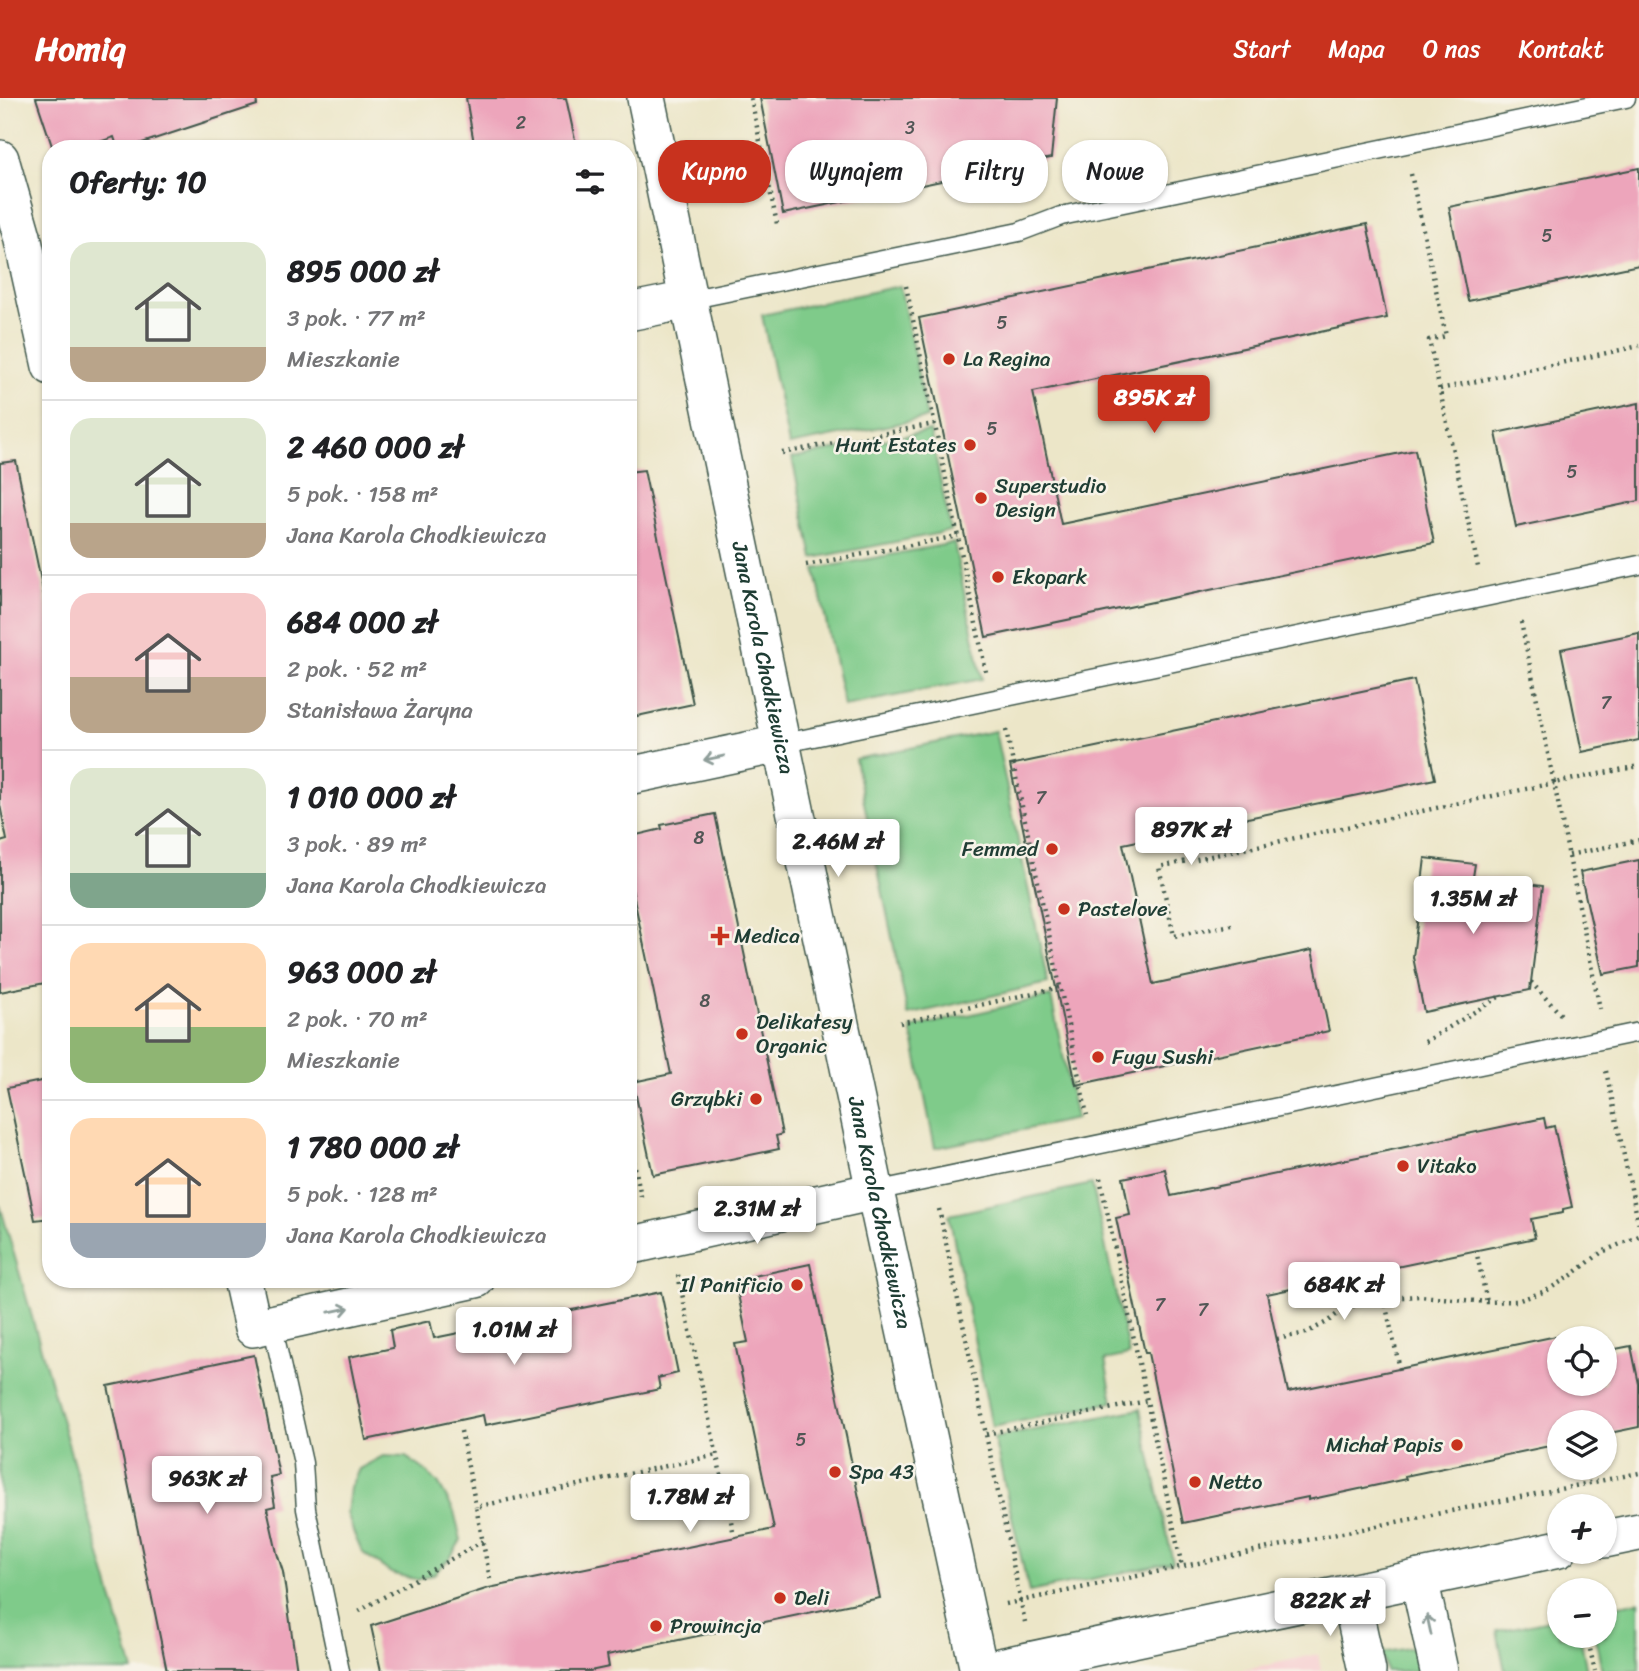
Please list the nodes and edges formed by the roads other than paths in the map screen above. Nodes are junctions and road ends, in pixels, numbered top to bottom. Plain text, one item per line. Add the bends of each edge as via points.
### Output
1 (646, 98) edge
2 (1626, 98) edge
3 (0, 159) edge
4 (688, 300) junction
5 (637, 310) edge
6 (42, 326) edge
7 (1639, 565) edge
8 (780, 744) junction
9 (637, 774) edge
10 (1639, 1032) edge
11 (875, 1191) junction
12 (637, 1230) edge
13 (244, 1288) edge
14 (435, 1288) edge
15 (272, 1324) junction
16 (1639, 1532) edge
17 (1617, 1537) edge
18 (1547, 1551) edge
19 (1419, 1578) junction
20 (1350, 1593) junction
21 (340, 1671) edge
22 (980, 1671) edge
23 (1367, 1671) edge
24 (1438, 1671) edge

1 - 4 street, Jana Karola Chodkiewicza
2 - 4 lane via 1060,216 1019,232
3 - 6 street
4 - 5 street
4 - 8 street, Jana Karola Chodkiewicza
7 - 8 lane
8 -> 9 street
8 - 11 street, Jana Karola Chodkiewicza
10 - 11 lane
11 - 12 street
11 - 22 street, Jana Karola Chodkiewicza
13 - 15 street via 253,1328
15 -> 14 street
15 - 21 lane via 303,1463 306,1509
16 - 17 street
18 - 19 street
19 - 20 street
24 -> 19 street
20 - 22 street
20 - 23 street

